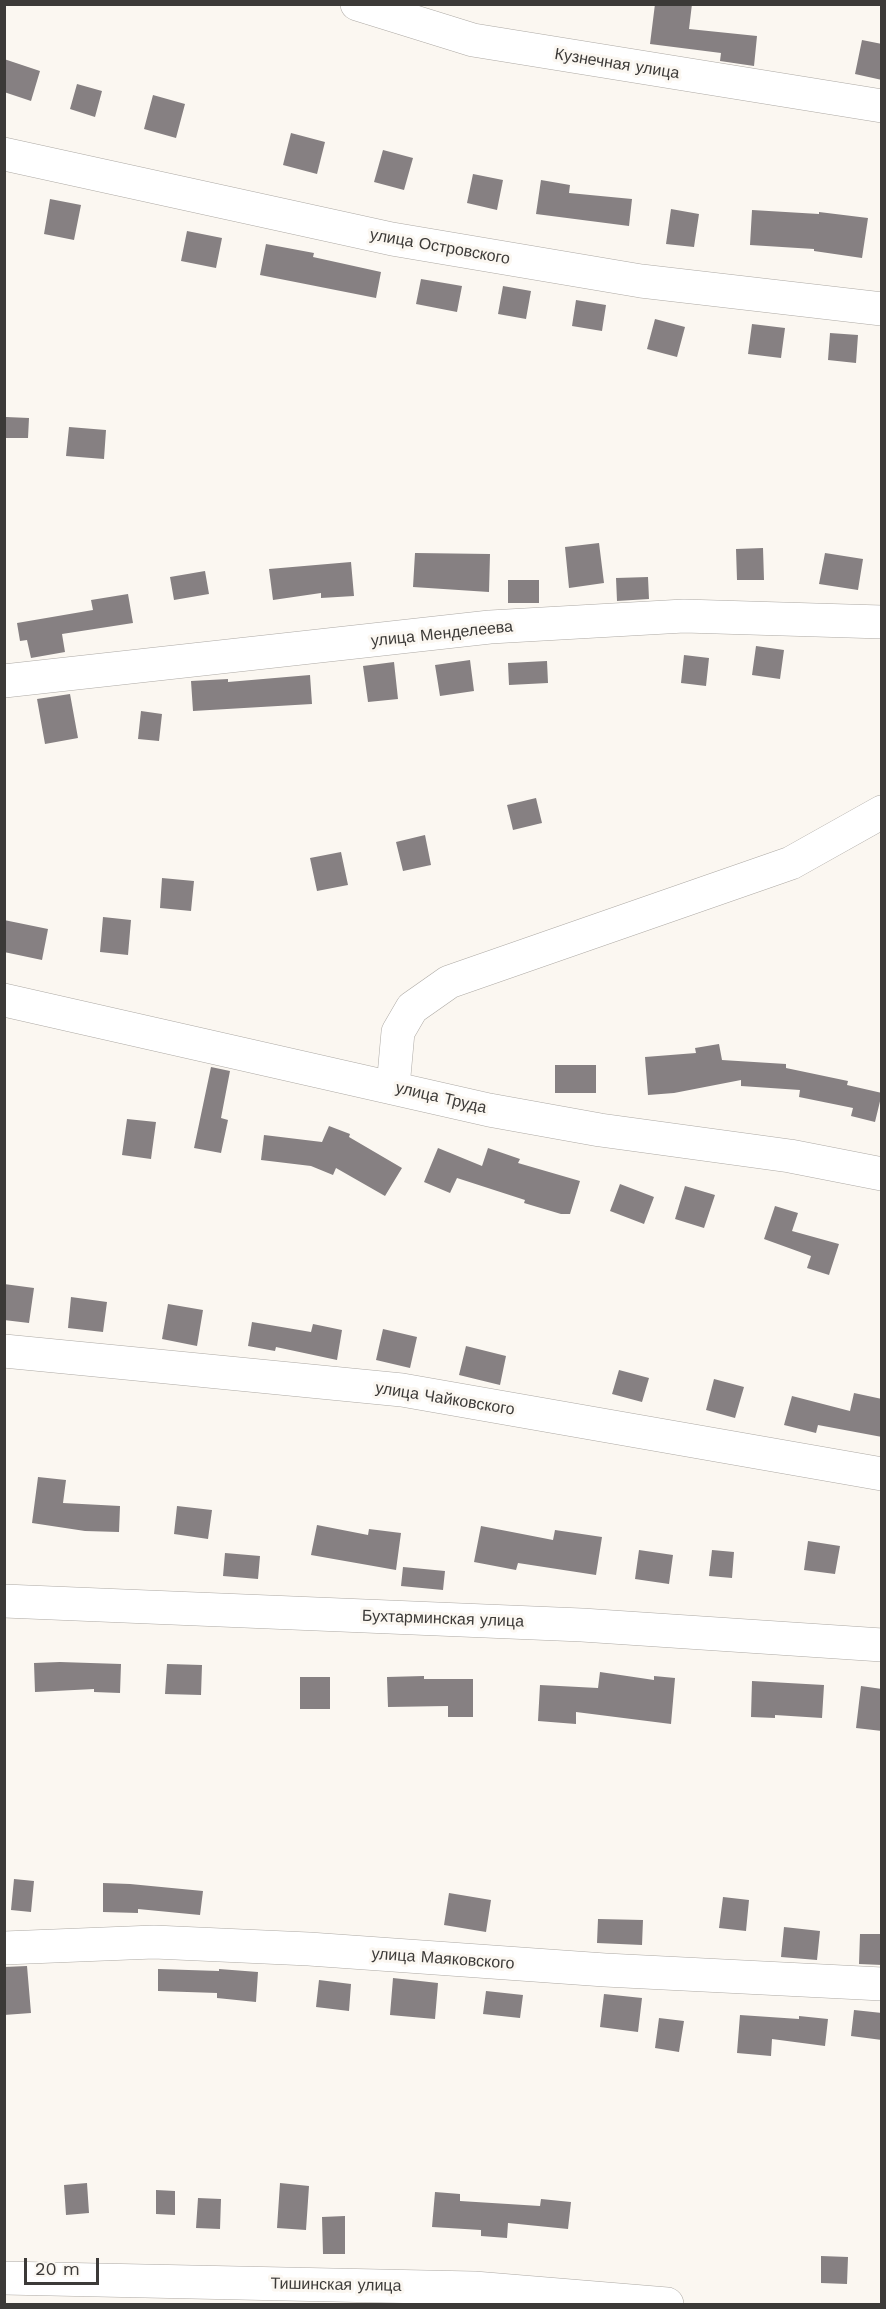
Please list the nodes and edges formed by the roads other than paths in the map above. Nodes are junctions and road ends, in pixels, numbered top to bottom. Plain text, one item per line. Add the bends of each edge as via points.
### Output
1 (357, 4) edge
2 (882, 106) edge
3 (4, 154) edge
4 (882, 309) edge
5 (882, 622) edge
6 (4, 681) edge
7 (882, 812) edge
8 (4, 1000) edge
9 (393, 1087) junction
10 (882, 1174) edge
11 (4, 1351) edge
12 (882, 1474) edge
13 (4, 1601) edge
14 (882, 1645) edge
15 (4, 1948) edge
16 (882, 1984) edge
17 (4, 2278) edge
18 (667, 2304) edge

1 - 2 street, Кузнечная улица via 473,40
3 - 4 street, улица Островского via 393,240 641,281
5 - 6 street, улица Менделеева via 684,616 490,627
7 - 9 street via 791,863 449,982 412,1008 398,1032
8 - 9 street, улица Труда
9 - 10 street, улица Труда via 600,1130 790,1156
11 - 12 street, улица Чайковского via 402,1390
13 - 14 street, Бухтарминская улица via 582,1625
15 - 16 street, улица Маяковского via 154,1941
17 - 18 street, Тишинская улица via 474,2288

